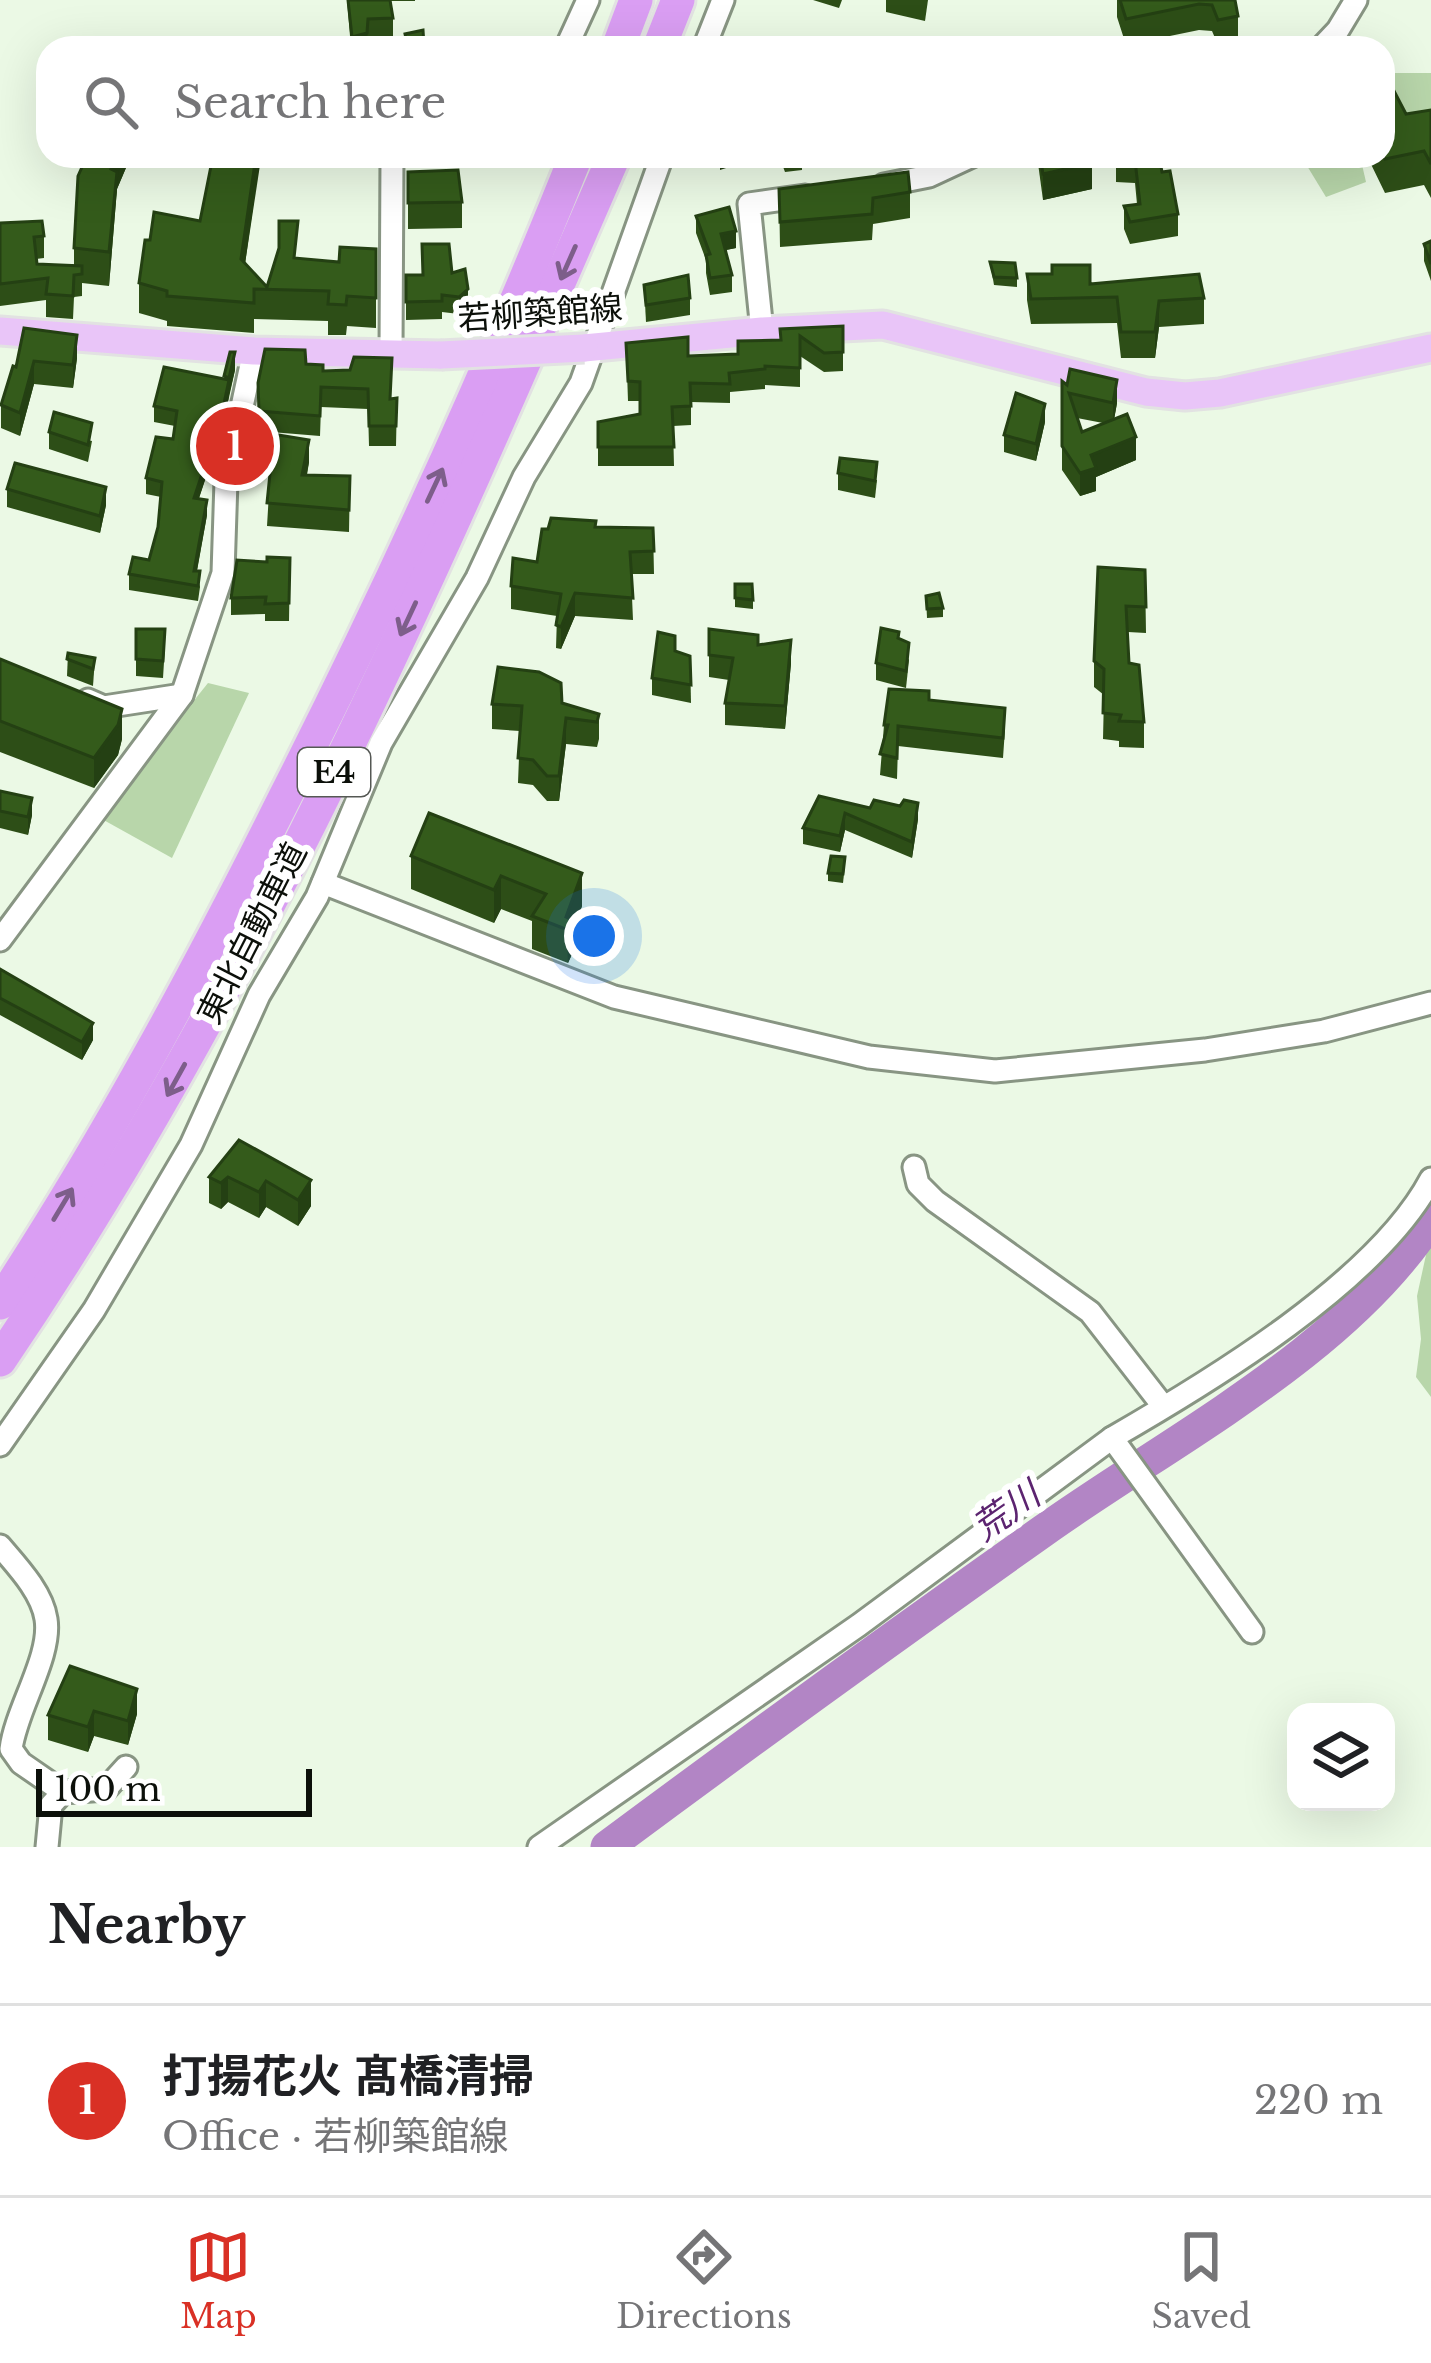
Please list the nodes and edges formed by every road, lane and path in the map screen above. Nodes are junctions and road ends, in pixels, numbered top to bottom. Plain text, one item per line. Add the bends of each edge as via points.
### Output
1 (588, 0) edge
2 (636, 0) edge
3 (678, 0) edge
4 (723, 0) edge
5 (1356, 0) edge
6 (572, 36) edge
7 (622, 36) edge
8 (664, 36) edge
9 (709, 36) edge
10 (1333, 36) edge
11 (392, 168) edge
12 (571, 168) edge
13 (609, 168) edge
14 (658, 168) edge
15 (946, 168) edge
16 (869, 188) edge
17 (829, 193) edge
18 (0, 331) edge
19 (762, 331) junction
20 (591, 347) junction
21 (1431, 348) edge
22 (254, 351) junction
23 (391, 352) junction
24 (62, 690) edge
25 (182, 695) junction
26 (323, 883) junction
27 (0, 940) edge
28 (1431, 1003) edge
29 (914, 1167) dead end
30 (1431, 1179) edge
31 (0, 1303) edge
32 (0, 1360) edge
33 (1163, 1406) junction
34 (1116, 1443) junction
35 (0, 1445) edge
36 (0, 1546) edge
37 (1252, 1632) dead end
38 (126, 1767) dead end
39 (63, 1792) junction
40 (47, 1847) edge
41 (539, 1847) edge

1 - 6 street
2 - 7 highway
3 - 8 highway
4 - 9 street
5 - 10 street
11 - 23 street
31 -> 12 highway, 東北自動車道 / E4 via 141,1071 337,694
13 -> 32 highway, 東北自動車道 / E4 via 387,666 244,952 76,1249
14 - 20 street
15 - 16 street
17 - 19 street via 749,204
18 - 22 main road, 若柳築館線
19 - 20 main road, 若柳築館線
19 - 21 main road, 若柳築館線 via 884,325 1185,396
20 - 23 main road, 若柳築館線, bridge
20 - 26 street via 581,383 381,743
22 - 23 main road, 若柳築館線
22 - 25 street via 226,481 223,573
24 - 25 street via 104,707
25 - 27 street
26 - 28 street via 614,997 868,1057 995,1071 1205,1050
26 - 35 street via 259,995 180,1165 94,1310
29 - 33 street via 935,1201 1090,1312
30 - 33 street via 1371,1257 1231,1367
33 - 34 street
34 - 37 street
34 - 41 street
36 - 39 street via 46,1619 11,1749
38 - 39 street via 106,1790
39 - 40 street via 51,1805

